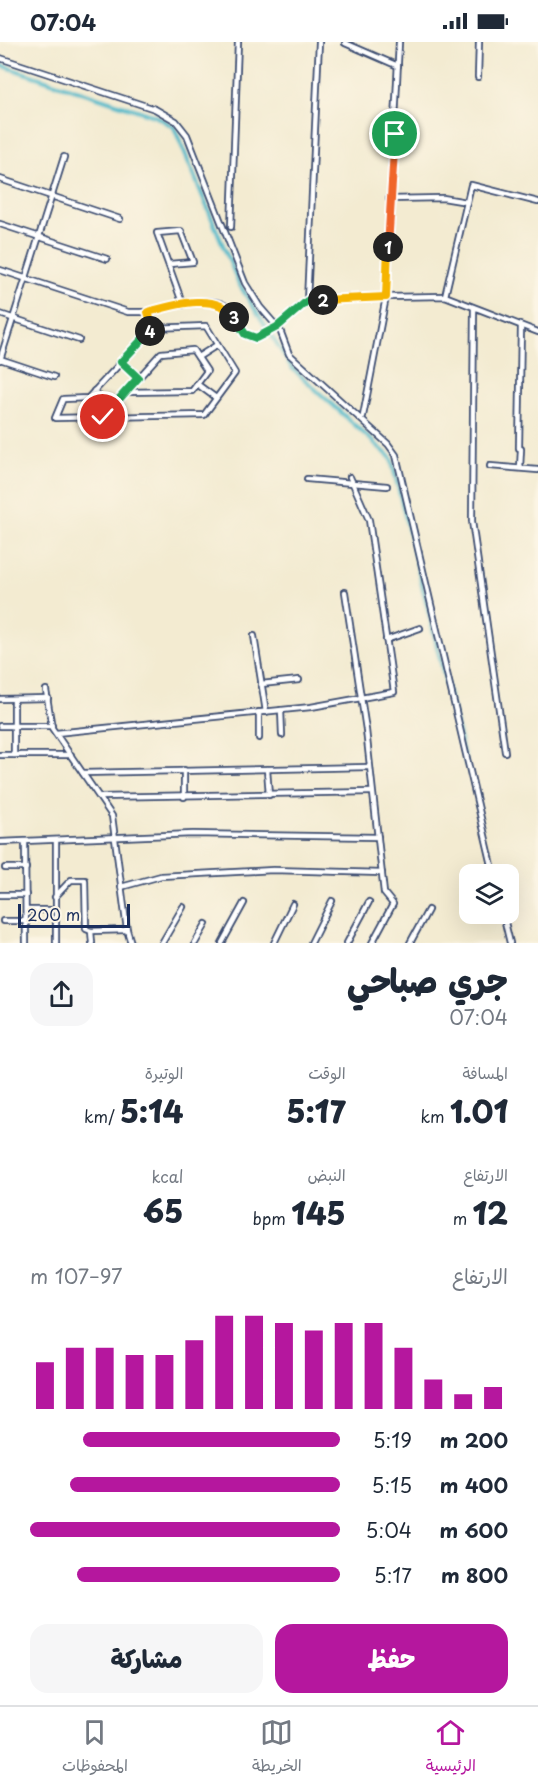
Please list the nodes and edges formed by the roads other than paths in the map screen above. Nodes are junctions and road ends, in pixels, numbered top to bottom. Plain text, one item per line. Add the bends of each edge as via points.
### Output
1 (238, 42) edge
2 (319, 42) edge
3 (399, 42) edge
4 (480, 42) edge
5 (345, 43) edge
6 (0, 58) edge
7 (398, 66) junction
8 (478, 77) dead end
9 (64, 157) dead end
10 (0, 179) edge
11 (52, 196) junction
12 (390, 200) junction
13 (467, 202) junction
14 (538, 202) edge
15 (120, 219) dead end
16 (0, 224) edge
17 (231, 227) dead end
18 (39, 237) junction
19 (107, 260) dead end
20 (169, 264) junction
21 (0, 270) edge
22 (26, 278) junction
23 (445, 296) junction
24 (386, 297) junction
25 (307, 301) junction
26 (183, 305) junction
27 (474, 308) junction
28 (148, 312) junction
29 (0, 314) edge
30 (13, 318) junction
31 (521, 326) junction
32 (276, 327) junction
33 (153, 328) junction
34 (538, 332) edge
35 (79, 339) dead end
36 (217, 345) junction
37 (198, 357) junction
38 (0, 359) edge
39 (121, 362) junction
40 (54, 377) dead end
41 (138, 378) junction
42 (197, 384) junction
43 (94, 391) junction
44 (126, 392) junction
45 (216, 398) junction
46 (111, 408) junction
47 (363, 416) dead end
48 (103, 417) junction
49 (490, 466) dead end
50 (520, 468) junction
51 (538, 470) edge
52 (350, 477) dead end
53 (307, 480) dead end
54 (353, 484) junction
55 (387, 486) dead end
56 (345, 592) dead end
57 (420, 628) dead end
58 (254, 636) dead end
59 (387, 640) junction
60 (299, 680) dead end
61 (261, 684) junction
62 (46, 690) dead end
63 (48, 698) junction
64 (361, 698) junction
65 (0, 699) edge
66 (14, 699) junction
67 (281, 710) junction
68 (259, 712) junction
69 (266, 712) junction
70 (0, 726) edge
71 (14, 726) junction
72 (52, 726) junction
73 (56, 733) junction
74 (282, 735) dead end
75 (259, 738) dead end
76 (505, 752) dead end
77 (0, 755) edge
78 (14, 755) junction
79 (71, 755) junction
80 (369, 766) junction
81 (267, 769) junction
82 (184, 770) junction
83 (83, 773) junction
84 (372, 792) junction
85 (269, 795) junction
86 (100, 797) junction
87 (184, 797) junction
88 (115, 837) junction
89 (378, 837) junction
90 (56, 840) junction
91 (0, 842) edge
92 (26, 842) junction
93 (492, 864) edge
94 (5, 868) dead end
95 (26, 868) junction
96 (382, 873) junction
97 (121, 887) junction
98 (0, 895) edge
99 (26, 895) junction
100 (55, 897) junction
101 (332, 900) dead end
102 (369, 902) dead end
103 (244, 903) dead end
104 (293, 904) dead end
105 (183, 907) dead end
106 (26, 910) junction
107 (55, 910) junction
108 (428, 910) dead end
109 (3, 921) dead end
110 (26, 921) junction
111 (206, 924) dead end
112 (505, 924) edge
113 (127, 930) junction
114 (91, 931) junction
115 (27, 943) edge
116 (56, 943) edge
117 (92, 943) edge
118 (131, 943) edge
119 (162, 943) edge
120 (195, 943) edge
121 (222, 943) edge
122 (274, 943) edge
123 (311, 943) edge
124 (347, 943) edge
125 (372, 943) edge
126 (410, 943) edge
127 (510, 943) edge

1 - 17 street
2 - 25 street
3 - 7 street
4 - 8 street
5 - 7 street
6 - 32 street via 155,109 176,121 187,135 245,283
7 - 12 street
9 - 11 street
10 - 11 street
11 - 15 street
11 - 18 street
12 - 13 street via 443,198
12 - 24 street
13 - 14 street via 471,185
13 - 23 street
16 - 18 street
18 - 19 street
18 - 22 street
20 - 20 street via 157,234 181,231 193,262
20 - 26 street
21 - 22 street
22 - 28 street via 128,312
22 - 30 street
23 - 24 street
23 - 27 street
24 - 25 street
24 - 47 street
25 - 32 street
26 - 28 street
26 - 32 street via 222,304 248,337 256,338
27 - 31 street
27 - 76 street via 472,521
28 - 33 street
29 - 30 street
30 - 35 street
30 - 38 street
31 - 34 street
31 - 50 street
32 - 93 street via 294,360 388,444 399,462
33 - 36 street via 206,326
33 - 39 street
36 - 37 street
36 - 45 street via 235,373
37 - 41 street via 194,350 161,353
37 - 42 street via 207,371
38 - 40 street
39 - 41 street
39 - 43 street
41 - 44 street
42 - 44 street via 192,391
42 - 45 street
43 - 46 street
43 - 48 street via 88,398 63,399 55,418
44 - 46 street
45 - 48 street via 204,414
46 - 48 street
49 - 50 street
50 - 51 street
52 - 54 street
53 - 54 street
54 - 55 street
54 - 59 street via 369,520
56 - 64 street
57 - 59 street
58 - 61 street
59 - 64 street via 394,692
60 - 61 street
61 - 69 street
62 - 63 street
63 - 66 street
63 - 72 street
64 - 67 street
64 - 80 street
65 - 66 street
66 - 71 street
67 - 69 street
67 - 74 street
68 - 69 street
68 - 73 street
68 - 75 street
70 - 71 street
71 - 72 street
71 - 78 street
72 - 73 street
73 - 79 street
77 - 78 street
78 - 79 street
79 - 83 street
80 - 81 street
80 - 84 street
81 - 82 street
81 - 85 street
82 - 83 street
82 - 87 street
83 - 86 street
84 - 85 street
84 - 89 street
85 - 87 street
86 - 87 street
86 - 88 street via 112,816
88 - 89 street via 246,833
88 - 90 street
88 - 97 street
89 - 96 street
90 - 92 street
90 - 100 street
91 - 92 street
92 - 95 street
94 - 95 street
95 - 99 street
96 - 97 street via 273,870 160,876
96 - 125 street via 384,893 393,904
97 - 113 street
98 - 99 street
99 - 106 street
100 - 107 street
100 - 114 street via 71,880 85,880 86,929
101 - 123 street
102 - 124 street
103 - 121 street
104 - 122 street
105 - 119 street
106 - 107 street
106 - 110 street
107 - 116 street
108 - 126 street
109 - 110 street
110 - 115 street
111 - 120 street
112 - 127 street
113 - 114 street
113 - 118 street
114 - 117 street

